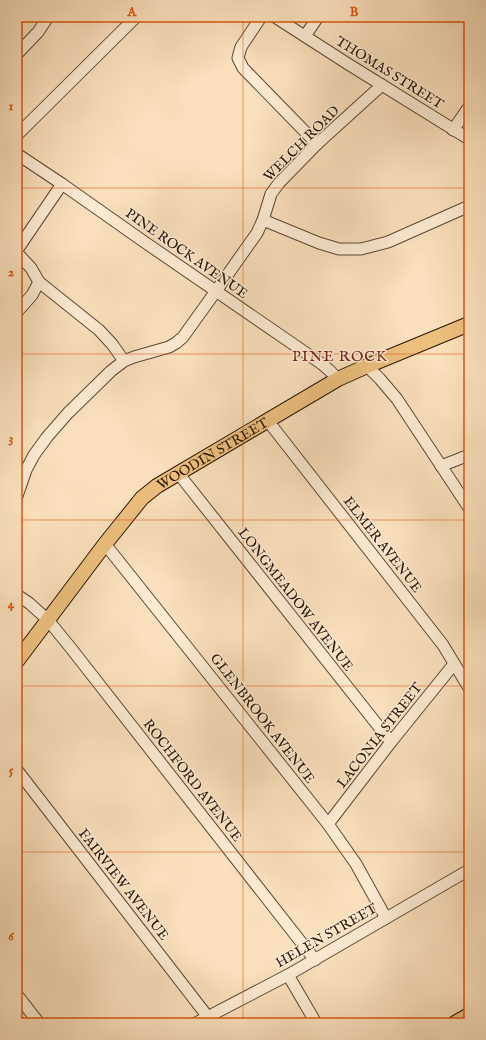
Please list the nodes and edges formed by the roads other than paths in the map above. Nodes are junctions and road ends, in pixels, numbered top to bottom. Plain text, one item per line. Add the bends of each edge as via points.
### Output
1 (48, 17) edge
2 (136, 17) edge
3 (261, 17) edge
4 (274, 17) edge
5 (318, 17) edge
6 (305, 36) junction
7 (17, 54) edge
8 (382, 85) junction
9 (469, 107) edge
10 (453, 130) junction
11 (17, 135) edge
12 (469, 139) edge
13 (317, 144) junction
14 (17, 154) edge
15 (62, 184) junction
16 (469, 205) edge
17 (263, 220) junction
18 (17, 250) edge
19 (17, 253) edge
20 (40, 282) junction
21 (216, 291) junction
22 (17, 312) edge
23 (469, 324) edge
24 (124, 361) junction
25 (367, 366) junction
26 (338, 379) junction
27 (268, 421) junction
28 (469, 454) edge
29 (442, 466) junction
30 (22, 467) edge
31 (178, 474) junction
32 (17, 496) edge
33 (469, 508) edge
34 (106, 544) junction
35 (17, 595) edge
36 (48, 620) junction
37 (17, 661) edge
38 (454, 664) junction
39 (469, 688) edge
40 (391, 742) junction
41 (17, 770) edge
42 (328, 824) junction
43 (469, 870) edge
44 (386, 918) junction
45 (315, 960) junction
46 (288, 975) junction
47 (17, 996) edge
48 (469, 1015) edge
49 (208, 1017) junction
50 (39, 1023) edge
51 (196, 1023) edge
52 (316, 1023) edge
53 (455, 1023) edge

1 - 7 street
2 - 11 street
3 - 13 street via 241,47 238,58 243,68
4 - 6 street, THOMAS STREET
5 - 6 street
6 - 8 street, THOMAS STREET
8 - 10 street, THOMAS STREET
8 - 13 street, WELCH ROAD
9 - 10 street
10 - 12 street, THOMAS STREET
13 - 17 street, WELCH ROAD via 271,194
14 - 15 street, PINE ROCK AVENUE
15 - 18 street
15 - 21 street, PINE ROCK AVENUE
16 - 17 street via 388,242 361,248 339,249
17 - 21 street, WELCH ROAD via 257,233
19 - 20 street
20 - 22 street
20 - 24 street via 99,330
21 - 24 street, WELCH ROAD via 176,343
21 - 26 street, PINE ROCK AVENUE via 322,364
23 - 25 main road, WOODIN STREET
24 - 30 street via 64,417
25 - 26 main road, WOODIN STREET
25 - 29 street via 397,399
26 - 27 main road, WOODIN STREET
27 - 31 main road, WOODIN STREET
27 - 38 street, ELMER AVENUE via 443,645
28 - 29 street
29 - 33 street
30 - 32 street
31 - 34 main road, WOODIN STREET via 156,486 142,498
31 - 40 street, LONGMEADOW AVENUE
34 - 36 main road, WOODIN STREET
34 - 42 street, GLENBROOK AVENUE
35 - 36 street, ROCHFORD AVENUE
36 - 37 main road, WOODIN STREET
36 - 45 street, ROCHFORD AVENUE
38 - 39 street, ELMER AVENUE
38 - 40 street, LACONIA STREET
40 - 42 street, LACONIA STREET
41 - 49 street, FAIRVIEW AVENUE
42 - 44 street, GLENBROOK AVENUE via 356,864
43 - 44 street, HELEN STREET
44 - 45 street, HELEN STREET
45 - 46 street, HELEN STREET
46 - 49 street, HELEN STREET
46 - 52 street
47 - 50 street
48 - 53 main road
49 - 51 street, HELEN STREET

